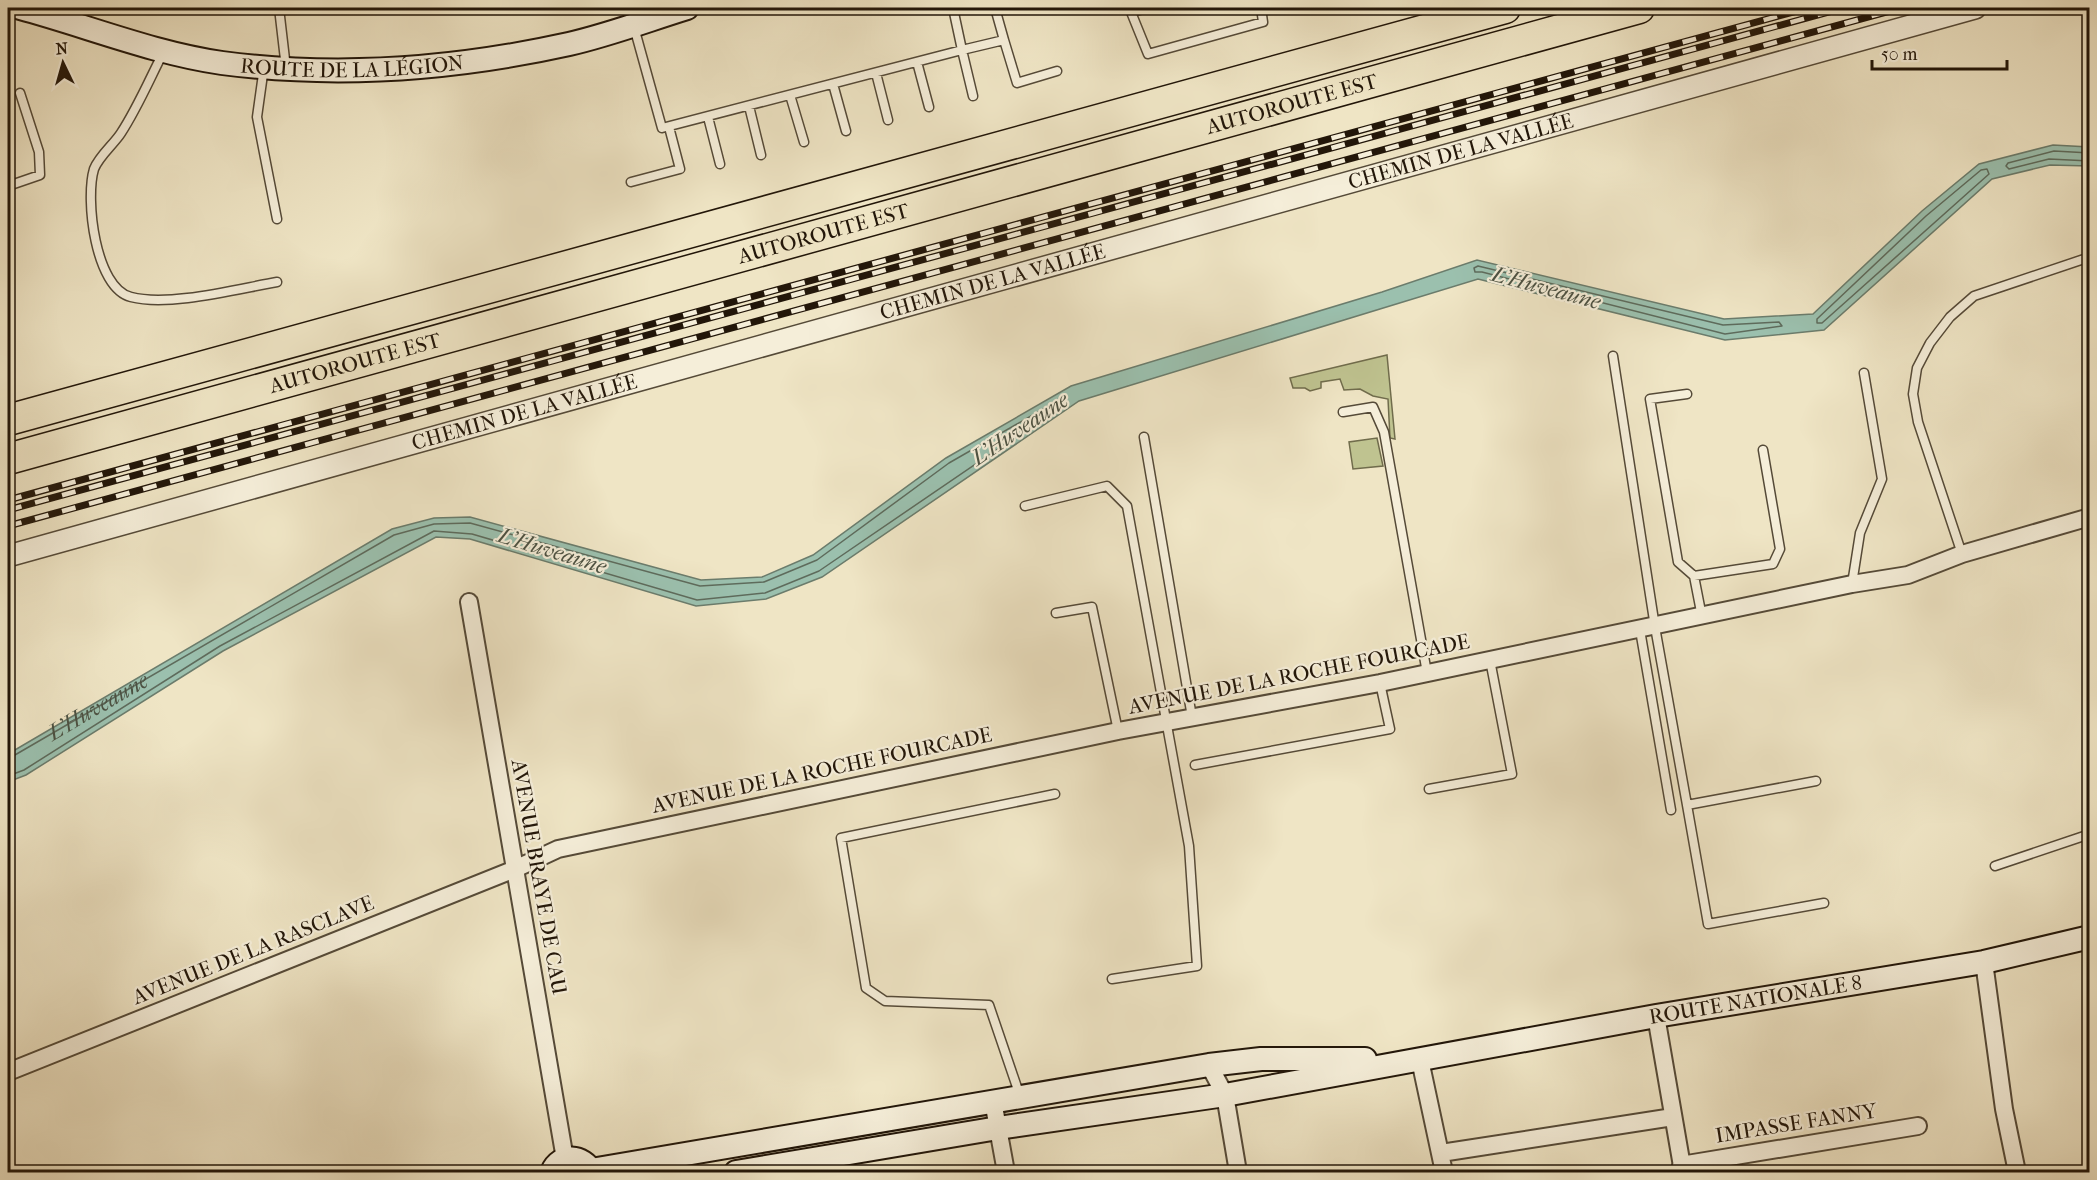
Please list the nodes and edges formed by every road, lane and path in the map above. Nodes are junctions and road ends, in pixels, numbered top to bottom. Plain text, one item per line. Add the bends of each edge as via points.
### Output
1 (20, 8) edge
2 (279, 8) edge
3 (687, 8) edge
4 (952, 8) edge
5 (995, 8) edge
6 (1149, 8) edge
7 (1261, 8) edge
8 (1505, 8) edge
9 (1639, 8) edge
10 (1976, 8) edge
11 (633, 24) junction
12 (1004, 40) junction
13 (962, 50) junction
14 (164, 51) junction
15 (917, 62) junction
16 (275, 68) junction
17 (1058, 71) dead end
18 (876, 73) junction
19 (833, 84) junction
20 (20, 93) dead end
21 (790, 95) junction
22 (973, 96) dead end
23 (749, 106) junction
24 (929, 107) dead end
25 (708, 117) junction
26 (888, 120) dead end
27 (669, 127) junction
28 (846, 131) dead end
29 (804, 142) dead end
30 (762, 154) dead end
31 (720, 164) dead end
32 (631, 182) dead end
33 (8, 186) edge
34 (277, 219) dead end
35 (2090, 257) edge
36 (277, 282) dead end
37 (1613, 356) dead end
38 (1864, 373) dead end
39 (1687, 394) dead end
40 (1343, 412) dead end
41 (8, 420) edge
42 (1144, 436) dead end
43 (1763, 450) dead end
44 (8, 459) edge
45 (1025, 506) dead end
46 (2090, 517) edge
47 (1962, 554) junction
48 (8, 556) edge
49 (1694, 576) junction
50 (1852, 584) junction
51 (468, 602) dead end
52 (1056, 613) dead end
53 (1702, 617) junction
54 (1647, 628) junction
55 (1490, 660) junction
56 (1427, 673) junction
57 (1380, 682) junction
58 (1192, 717) junction
59 (1166, 722) junction
60 (1118, 731) junction
61 (1195, 765) dead end
62 (1816, 782) dead end
63 (1429, 789) dead end
64 (1055, 794) dead end
65 (1687, 805) junction
66 (1671, 810) dead end
67 (2090, 834) edge
68 (1995, 866) dead end
69 (515, 869) junction
70 (1824, 903) dead end
71 (2090, 937) edge
72 (1984, 962) junction
73 (1112, 979) dead end
74 (1656, 1016) junction
75 (1420, 1060) junction
76 (1209, 1065) junction
77 (8, 1072) edge
78 (1225, 1095) junction
79 (1020, 1096) junction
80 (993, 1101) junction
81 (1673, 1117) junction
82 (1918, 1126) dead end
83 (998, 1128) junction
84 (781, 1137) junction
85 (1441, 1154) junction
86 (559, 1166) edge
87 (786, 1169) edge
88 (1682, 1169) edge
89 (591, 1171) edge
90 (736, 1173) edge
91 (1006, 1173) edge
92 (1238, 1173) edge
93 (1444, 1173) edge
94 (2017, 1173) edge

1 - 14 main road, ROUTE DE LA LÉGION
2 - 16 lane
3 - 11 main road, ROUTE DE LA LÉGION
4 - 13 lane
5 - 12 lane
6 - 7 lane via 1131,12 1148,54 1263,22
8 - 41 highway, AUTOROUTE EST
9 - 44 highway, AUTOROUTE EST
10 - 48 street, CHEMIN DE LA VALLÉE
11 - 16 main road, ROUTE DE LA LÉGION via 571,44 470,62 351,70
11 - 27 lane via 662,128
12 - 13 lane
12 - 17 lane via 1017,83
13 - 15 lane
13 - 22 lane
14 - 16 main road, ROUTE DE LA LÉGION
14 - 36 lane via 122,132 94,168 90,206 101,261 111,282 129,297 158,301
15 - 18 lane
15 - 24 lane
16 - 34 lane via 257,117
18 - 19 lane
18 - 26 lane
19 - 21 lane
19 - 28 lane
20 - 33 lane via 39,152 40,175
21 - 23 lane
21 - 29 lane
23 - 25 lane
23 - 30 lane
25 - 27 lane
25 - 31 lane
27 - 32 lane via 680,169
35 - 47 lane via 1974,296 1950,317 1917,368 1913,394 1918,422
37 - 54 lane
38 - 50 lane via 1882,479 1860,533
39 - 49 lane via 1650,399 1678,562
40 - 56 lane via 1373,407 1384,432
42 - 58 lane
43 - 49 lane via 1780,549 1773,564
45 - 59 lane via 1107,486 1127,506
46 - 47 street, AVENUE DE LA ROCHE FOURCADE
47 - 50 street, AVENUE DE LA ROCHE FOURCADE via 1908,575
49 - 53 lane
50 - 53 street, AVENUE DE LA ROCHE FOURCADE
51 - 69 street, AVENUE BRAYE DE CAU
52 - 60 lane via 1092,607
53 - 54 street, AVENUE DE LA ROCHE FOURCADE
54 - 55 street, AVENUE DE LA ROCHE FOURCADE
54 - 65 lane
54 - 66 lane
55 - 56 street, AVENUE DE LA ROCHE FOURCADE
55 - 63 lane via 1512,774
56 - 57 street, AVENUE DE LA ROCHE FOURCADE
57 - 58 street, AVENUE DE LA ROCHE FOURCADE
57 - 61 lane via 1390,729
58 - 59 street, AVENUE DE LA ROCHE FOURCADE
59 - 60 street, AVENUE DE LA ROCHE FOURCADE
59 - 73 lane via 1189,846 1197,966
60 - 69 street, AVENUE DE LA ROCHE FOURCADE via 558,849
62 - 65 lane
64 - 79 lane via 842,838 866,988 885,1001 988,1005
65 - 70 lane via 1708,924
67 - 68 lane
69 - 77 street, AVENUE DE LA RASCLAVE
69 - 86 street, AVENUE BRAYE DE CAU
71 - 72 main road, ROUTE NATIONALE 8
72 - 74 main road, ROUTE NATIONALE 8
72 - 94 street
74 - 75 main road, ROUTE NATIONALE 8
74 - 81 street
75 - 76 main road via 1261,1059
75 - 78 main road
75 - 85 street
76 - 78 street
76 - 79 main road
78 - 83 main road
78 - 92 street
79 - 80 main road
80 - 83 street
80 - 84 main road
81 - 85 street
81 - 88 street
82 - 88 street, IMPASSE FANNY
83 - 87 main road
83 - 91 street
84 - 87 street
84 - 89 main road
85 - 93 street
86 - 89 main road via 583,1161
87 - 90 main road

